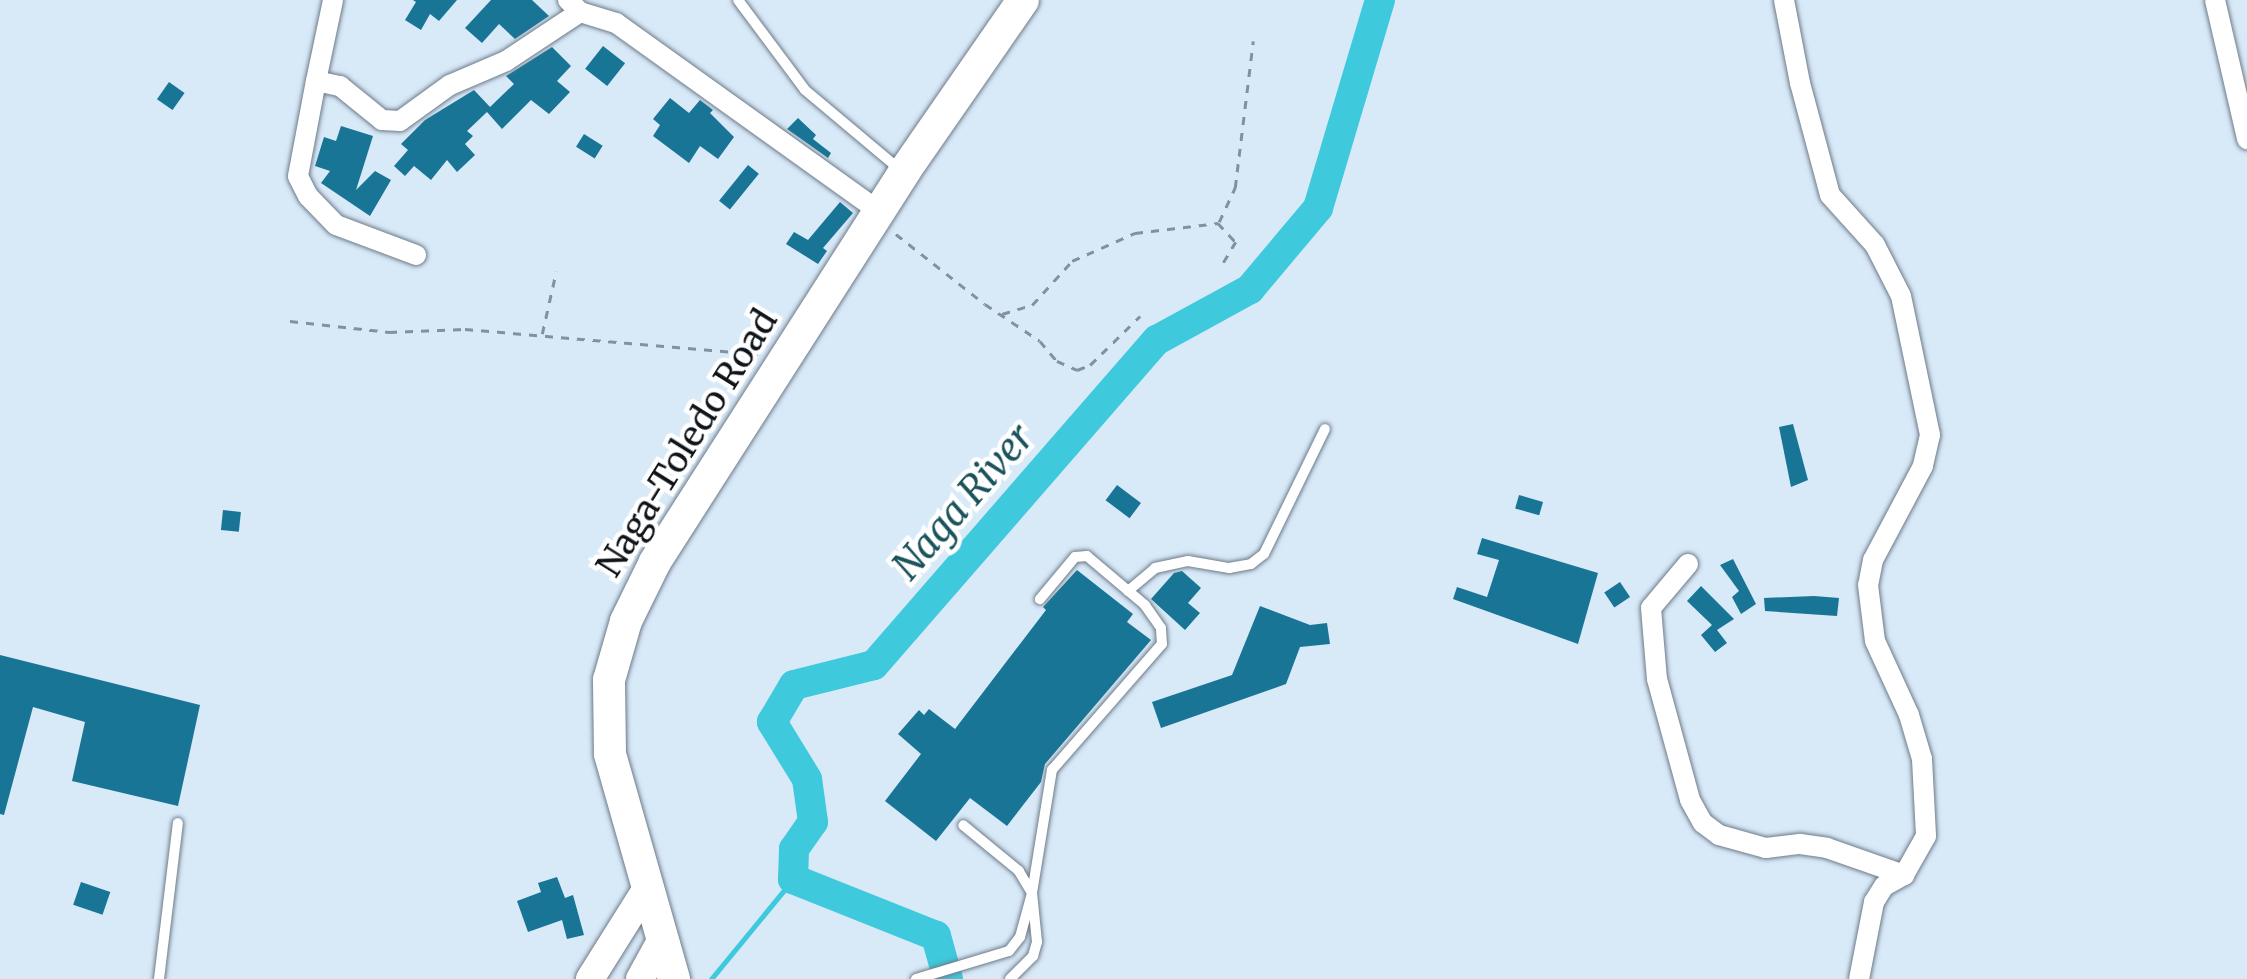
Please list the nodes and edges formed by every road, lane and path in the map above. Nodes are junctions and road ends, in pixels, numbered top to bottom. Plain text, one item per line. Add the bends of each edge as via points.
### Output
1 (334, 0) edge
2 (738, 0) edge
3 (1023, 0) edge
4 (1784, 0) edge
5 (2215, 0) edge
6 (574, 6) edge
7 (1253, 41) dead end
8 (316, 81) junction
9 (2247, 139) edge
10 (904, 172) junction
11 (877, 214) junction
12 (1218, 224) junction
13 (416, 255) dead end
14 (1223, 264) dead end
15 (556, 272) dead end
16 (1001, 314) junction
17 (1140, 316) dead end
18 (290, 321) dead end
19 (541, 336) junction
20 (784, 362) junction
21 (1325, 429) dead end
22 (1688, 564) dead end
23 (1128, 591) junction
24 (1040, 599) dead end
25 (178, 823) dead end
26 (964, 824) dead end
27 (1904, 875) junction
28 (647, 888) junction
29 (1032, 893) junction
30 (662, 939) junction
31 (922, 977) edge
32 (160, 979) edge
33 (590, 979) edge
34 (640, 979) edge
35 (674, 979) edge
36 (1010, 979) edge
37 (1859, 979) edge

1 - 8 street
2 - 10 lane via 805,90
3 - 10 highway, Naga-Toledo Road
4 - 27 street via 1830,195 1875,246 1901,296 1930,435 1868,585 1875,641 1910,715 1922,759 1926,836
5 - 9 street
6 - 8 street via 506,61 450,85 400,121 382,120 340,86
6 - 11 street via 616,23
7 - 12 path via 1236,188
8 - 13 street via 298,176 308,196 336,225
10 - 11 highway, Naga-Toledo Road
11 - 16 path
11 - 20 highway, Naga-Toledo Road
12 - 14 path via 1236,242
12 - 16 path via 1135,233 1072,261 1032,305
15 - 19 path
16 - 17 path via 1076,370 1090,365
18 - 19 path via 389,332
19 - 20 path via 744,350
20 - 28 highway, Naga-Toledo Road via 655,562 626,621 609,680 610,754
21 - 23 lane via 1264,554 1230,568 1188,561 1156,568
22 - 27 street via 1651,608 1657,679 1690,800 1703,823 1750,844 1828,848
23 - 24 lane via 1087,556 1075,557
23 - 29 lane via 1154,615 1162,644 1052,770
25 - 32 lane
26 - 29 lane via 1020,871
27 - 37 street via 1884,886 1874,902
28 - 30 highway, Naga-Toledo Road
28 - 33 main road
29 - 31 lane via 1009,952
29 - 36 lane via 1037,942
30 - 34 main road
30 - 35 highway, Naga-Toledo Road

